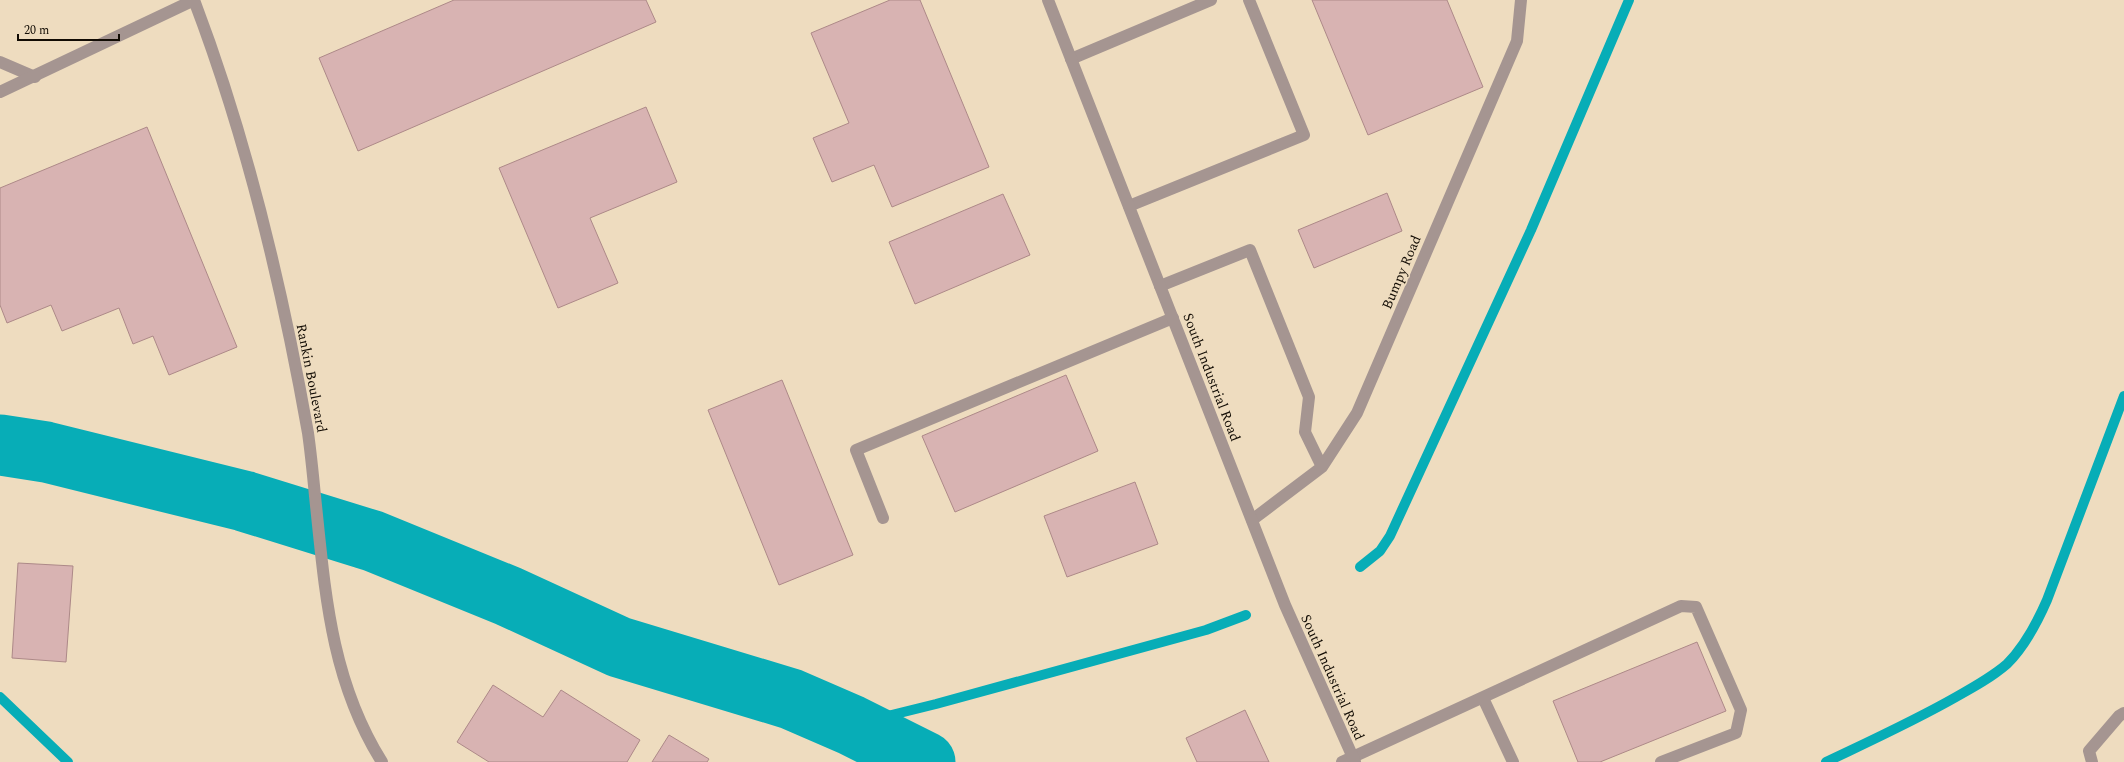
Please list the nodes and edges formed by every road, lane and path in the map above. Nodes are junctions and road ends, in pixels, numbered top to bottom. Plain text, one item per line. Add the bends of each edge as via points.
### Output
1 (194, 0) edge
2 (1048, 0) edge
3 (1211, 0) edge
4 (1249, 0) edge
5 (1520, 0) edge
6 (1071, 59) junction
7 (0, 62) edge
8 (35, 77) junction
9 (0, 92) edge
10 (1129, 206) junction
11 (1160, 286) junction
12 (1173, 318) junction
13 (1322, 467) junction
14 (884, 518) dead end
15 (1252, 520) junction
16 (1483, 698) junction
17 (2124, 712) edge
18 (1349, 761) edge
19 (382, 762) edge
20 (1513, 762) edge
21 (1661, 762) edge
22 (2092, 762) edge

1 - 8 street
1 - 19 street, Rankin Boulevard via 225,89 265,229 298,374 309,438 325,594 335,646 349,698
2 - 6 street, South Industrial Road
3 - 6 street
4 - 10 street via 1304,135
5 - 13 street, Bumpy Road via 1516,41 1357,413
6 - 10 street, South Industrial Road
7 - 8 street
8 - 9 street
10 - 11 street, South Industrial Road
11 - 12 street, South Industrial Road
11 - 13 street via 1250,250 1309,397 1305,432
12 - 14 street via 856,450
12 - 15 street, South Industrial Road
13 - 15 street, Bumpy Road
15 - 18 street, South Industrial Road
16 - 18 street
16 - 20 street
16 - 21 street via 1681,606 1696,607 1741,710 1736,733
17 - 22 street via 2088,751

